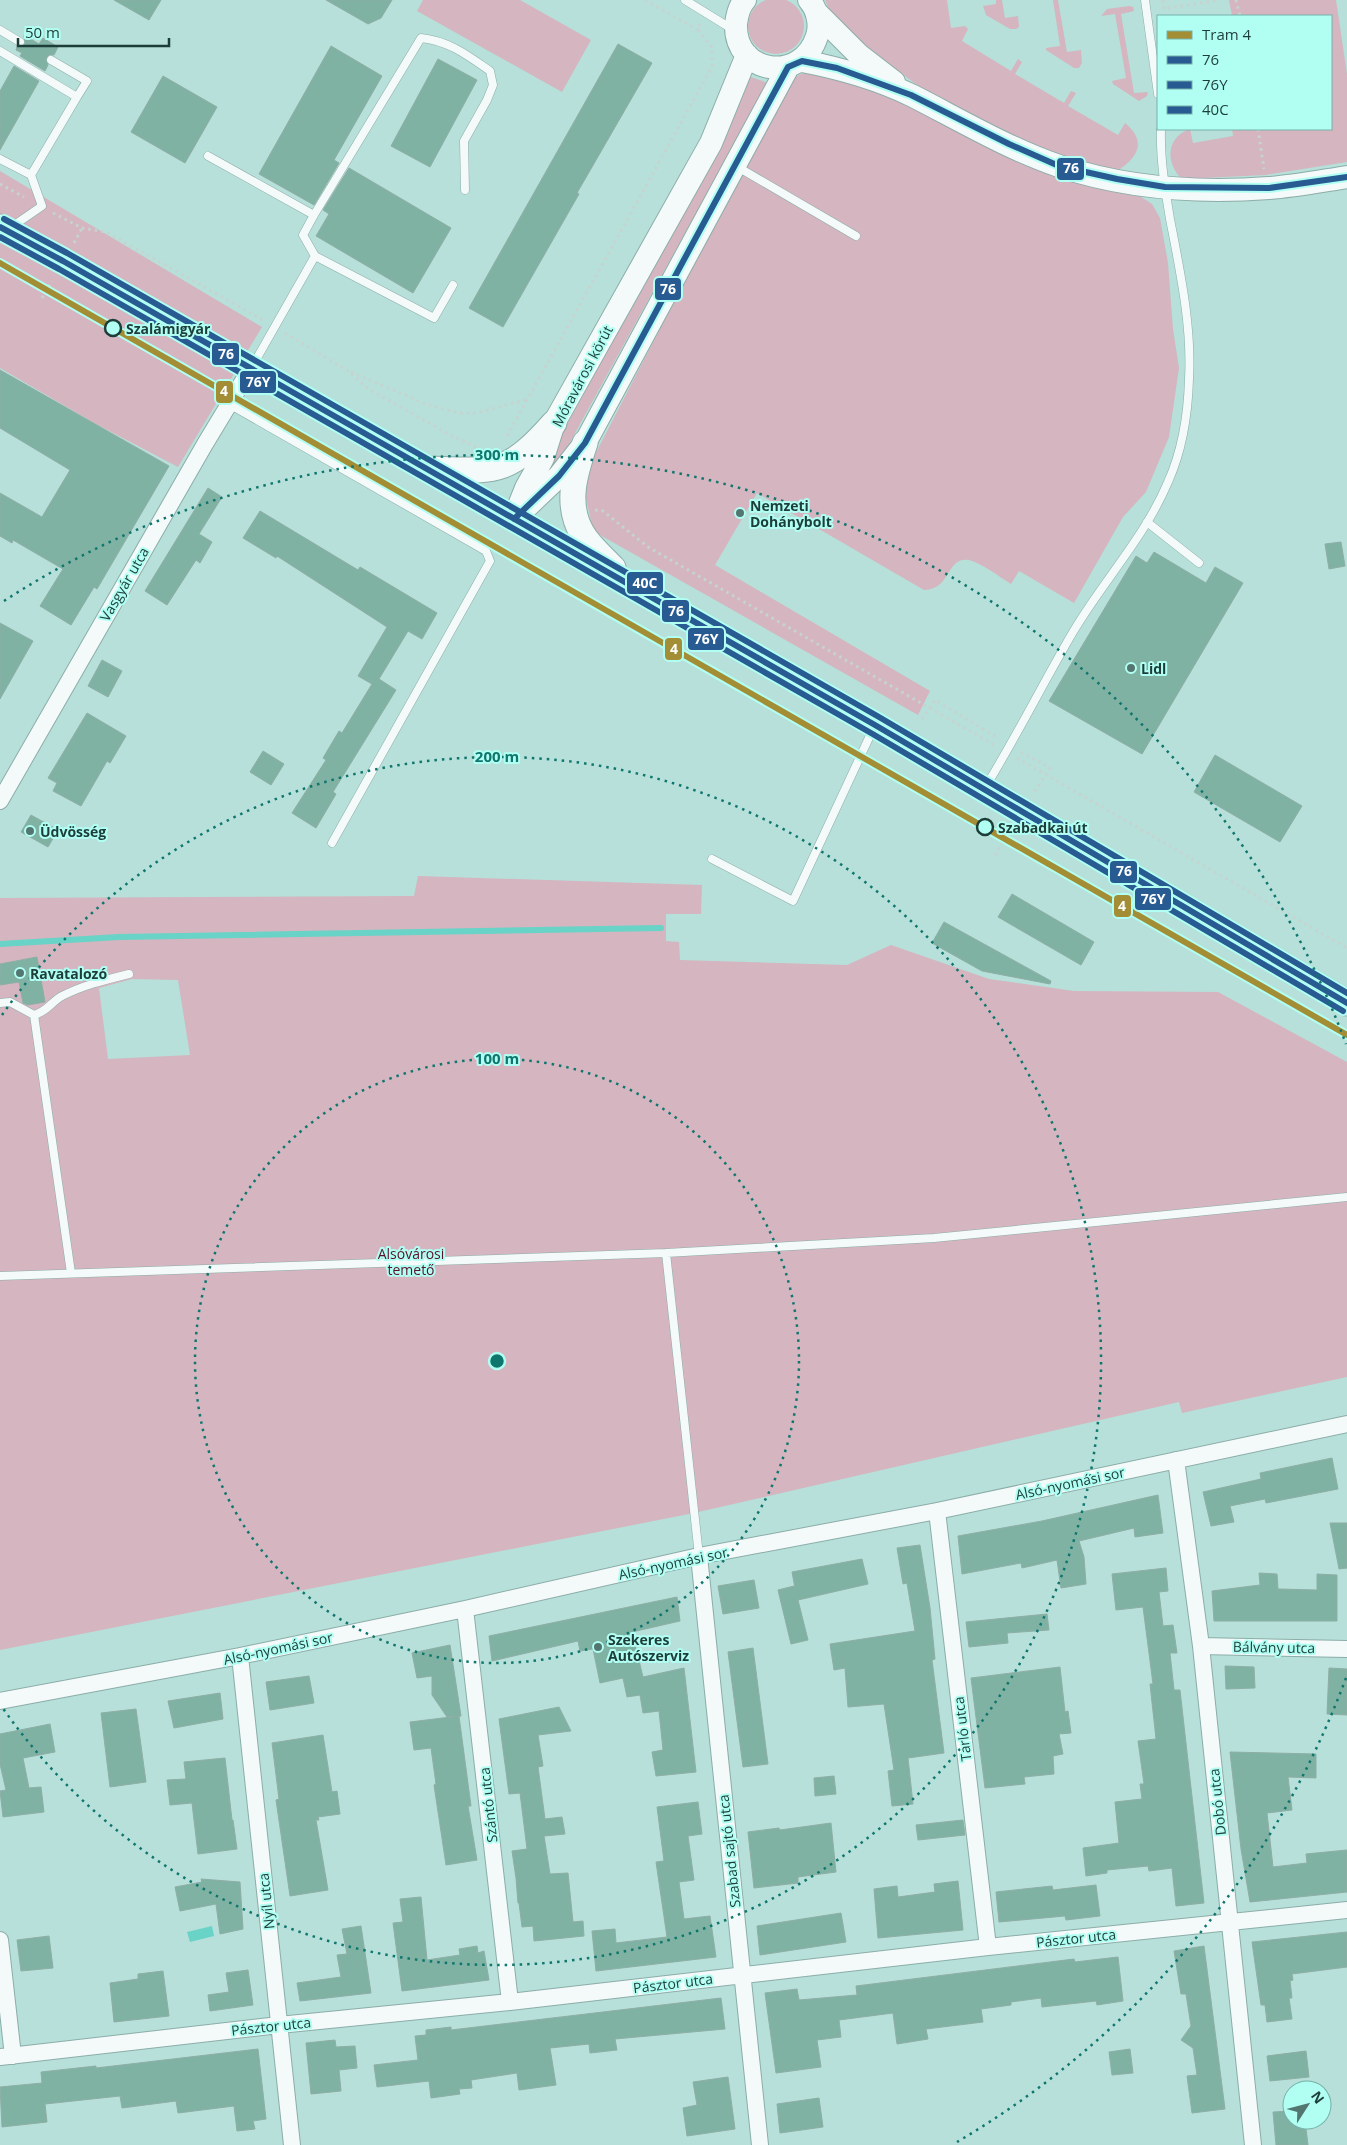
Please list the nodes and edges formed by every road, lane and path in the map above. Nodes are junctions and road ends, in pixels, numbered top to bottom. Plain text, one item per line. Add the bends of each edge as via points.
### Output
1 (645, 0) edge
2 (684, 0) edge
3 (746, 0) edge
4 (1145, 0) edge
5 (1163, 0) edge
6 (1218, 0) edge
7 (1236, 0) edge
8 (813, 4) edge
9 (705, 12) junction
10 (1240, 15) edge
11 (0, 30) edge
12 (698, 30) junction
13 (736, 32) junction
14 (20, 42) dead end
15 (0, 51) edge
16 (747, 55) junction
17 (51, 60) dead end
18 (795, 64) junction
19 (1157, 87) edge
20 (911, 95) junction
21 (77, 97) junction
22 (1161, 130) edge
23 (208, 156) dead end
24 (0, 159) edge
25 (736, 166) junction
26 (30, 175) junction
27 (1347, 177) edge
28 (0, 184) edge
29 (1165, 187) junction
30 (465, 190) dead end
31 (42, 206) junction
32 (314, 216) junction
33 (3, 229) edge
34 (856, 236) dead end
35 (314, 256) junction
36 (453, 285) dead end
37 (276, 327) junction
38 (251, 368) junction
39 (348, 371) junction
40 (528, 399) junction
41 (229, 404) junction
42 (554, 423) junction
43 (584, 443) junction
44 (500, 461) junction
45 (426, 469) junction
46 (573, 506) junction
47 (514, 519) junction
48 (1147, 522) junction
49 (1200, 563) dead end
50 (632, 588) junction
51 (875, 725) junction
52 (1007, 752) junction
53 (984, 790) junction
54 (0, 802) edge
55 (332, 844) dead end
56 (712, 859) dead end
57 (1347, 948) edge
58 (129, 974) dead end
59 (0, 1003) edge
60 (1347, 1003) edge
61 (34, 1015) junction
62 (1347, 1197) edge
63 (666, 1253) junction
64 (71, 1273) junction
65 (0, 1276) edge
66 (1347, 1424) edge
67 (1176, 1460) junction
68 (937, 1511) junction
69 (699, 1556) junction
70 (465, 1609) junction
71 (1201, 1646) junction
72 (1347, 1649) edge
73 (240, 1656) junction
74 (0, 1701) edge
75 (1347, 1910) edge
76 (1229, 1923) junction
77 (0, 1940) edge
78 (988, 1947) junction
79 (742, 1975) junction
80 (510, 2002) junction
81 (279, 2025) junction
82 (7, 2057) edge
83 (292, 2145) edge
84 (760, 2145) edge
85 (1253, 2145) edge

1 - 12 path
2 - 9 lane
3 - 13 main road via 736,17
4 - 19 lane
5 - 6 path via 1164,9
7 - 10 path
8 - 18 main road via 819,30 814,47
8 - 20 main road via 859,55
9 - 12 path
9 - 13 lane
11 - 14 lane
12 - 40 path via 712,47 712,66
13 - 16 main road
15 - 21 lane
16 - 18 main road via 759,64 773,68
16 - 42 main road, Móravárosi körút via 711,142
17 - 21 lane via 87,82
18 - 20 main road via 837,68
18 - 25 main road
20 - 29 main road via 1059,166
21 - 26 lane
22 - 29 lane
23 - 32 lane
24 - 26 lane
25 - 34 lane
25 - 43 main road
26 - 31 lane
27 - 29 main road via 1268,188
28 - 31 path
29 - 48 lane via 1184,298 1190,379 1180,447 1168,482
30 - 32 lane via 464,141 493,85 490,71 467,54 438,40 421,38
31 - 33 lane
31 - 37 path via 82,228 113,235
32 - 35 lane via 303,235
33 - 38 main road
35 - 36 lane via 434,318
35 - 37 lane
37 - 38 lane
37 - 39 path
38 - 41 street, Vasgyár utca
38 - 45 main road
39 - 40 path via 426,404 458,413 477,413
39 - 44 path via 370,390
40 - 44 path
41 - 54 street, Vasgyár utca
41 - 55 lane via 486,551 490,561
42 - 44 main road via 533,447 517,459
42 - 47 main road, Móravárosi körút via 543,458
43 - 46 main road via 574,483
43 - 47 main road via 559,476
44 - 45 main road via 476,471
45 - 47 main road
46 - 50 main road via 583,535
46 - 52 path via 603,511 648,547
47 - 50 main road
48 - 49 lane
48 - 52 lane via 1074,630
50 - 51 main road
51 - 53 main road
51 - 56 lane via 793,901
52 - 53 lane
52 - 57 path
53 - 60 main road
58 - 61 lane via 91,983
59 - 61 lane via 10,1002
61 - 64 lane
62 - 63 lane via 934,1238
63 - 64 lane
63 - 69 lane
64 - 65 lane
66 - 67 street, Alsó-nyomási sor
67 - 68 street, Alsó-nyomási sor
67 - 71 street, Dobó utca
68 - 69 street, Alsó-nyomási sor
68 - 78 street, Tarló utca
69 - 70 street, Alsó-nyomási sor
69 - 79 street, Szabad sajtó utca
70 - 73 street, Alsó-nyomási sor
70 - 80 street, Szántó utca
71 - 72 street, Bálvány utca
71 - 76 street, Dobó utca
73 - 74 street, Alsó-nyomási sor
73 - 81 street, Nyíl utca
75 - 76 street, Pásztor utca
76 - 78 street, Pásztor utca
76 - 85 street, Dobó utca
77 - 82 street
78 - 79 street, Pásztor utca
79 - 80 street, Pásztor utca
79 - 84 street, Szabad sajtó utca
80 - 81 street, Pásztor utca
81 - 82 street, Pásztor utca
81 - 83 street, Nyíl utca

